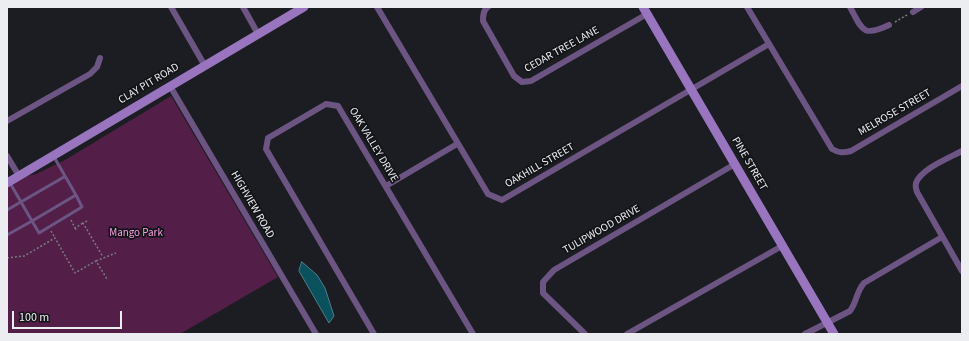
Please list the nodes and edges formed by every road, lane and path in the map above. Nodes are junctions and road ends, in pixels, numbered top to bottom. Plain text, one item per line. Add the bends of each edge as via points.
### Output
1 (171, 7) edge
2 (243, 7) edge
3 (304, 7) edge
4 (377, 7) edge
5 (488, 7) edge
6 (747, 7) edge
7 (850, 7) edge
8 (921, 7) edge
9 (645, 11) edge
10 (912, 12) joint
11 (888, 25) joint
12 (258, 34) junction
13 (769, 44) junction
14 (100, 58) dead end
15 (204, 66) junction
16 (170, 86) junction
17 (962, 86) edge
18 (692, 90) junction
19 (7, 121) edge
20 (457, 144) junction
21 (962, 151) edge
22 (7, 156) edge
23 (53, 156) junction
24 (735, 164) junction
25 (19, 176) junction
26 (64, 177) junction
27 (8, 182) edge
28 (386, 186) junction
29 (76, 195) junction
30 (21, 202) junction
31 (7, 210) edge
32 (70, 218) dead end
33 (32, 221) junction
34 (87, 221) dead end
35 (83, 223) junction
36 (75, 228) junction
37 (77, 231) dead end
38 (7, 235) edge
39 (942, 237) junction
40 (782, 246) junction
41 (116, 253) dead end
42 (103, 257) junction
43 (7, 258) edge
44 (96, 261) junction
45 (962, 270) edge
46 (107, 279) dead end
47 (827, 322) junction
48 (316, 334) edge
49 (374, 334) edge
50 (473, 334) edge
51 (585, 334) edge
52 (627, 334) edge
53 (805, 334) edge
54 (834, 334) edge

1 - 15 street
2 - 12 street
3 - 12 street, CLAY PIT ROAD
4 - 20 street, OAKHILL STREET
5 - 9 street, CEDAR TREE LANE via 483,21 514,76 522,82 531,81
6 - 13 street
7 - 11 street via 864,30 876,31
8 - 10 street
9 - 18 street, PINE STREET
10 - 11 path
12 - 15 street, CLAY PIT ROAD
13 - 17 street, MELROSE STREET via 832,149 837,152 851,151
13 - 18 street, OAKHILL STREET
14 - 19 street via 97,67 90,74
15 - 16 street, CLAY PIT ROAD
16 - 23 street, CLAY PIT ROAD
16 - 48 street, HIGHVIEW ROAD
18 - 20 street, OAKHILL STREET via 502,200 488,194
18 - 24 street, PINE STREET
20 - 28 street
21 - 39 street via 929,169 920,176 915,185
22 - 25 street
23 - 25 street, CLAY PIT ROAD
23 - 26 lane
24 - 40 street, PINE STREET
24 - 51 street, TULIPWOOD DRIVE via 554,270 542,282 543,293
25 - 27 street, CLAY PIT ROAD
26 - 29 lane
26 - 30 lane
27 - 30 lane
28 - 49 street, OAK VALLEY DRIVE via 338,106 326,104 268,138 266,149
28 - 50 street, OAK VALLEY DRIVE
29 - 33 lane
29 - 33 lane via 82,207 45,229 38,233
30 - 31 lane
30 - 33 lane
32 - 36 path
33 - 38 lane
34 - 35 path
35 - 36 path
35 - 42 path
36 - 37 path
39 - 45 street
39 - 47 street via 864,283 850,311
40 - 47 street, PINE STREET
40 - 52 street
41 - 42 path
42 - 44 path
43 - 44 path via 24,256 55,238 75,273
44 - 46 path
47 - 53 street
47 - 54 street, PINE STREET

